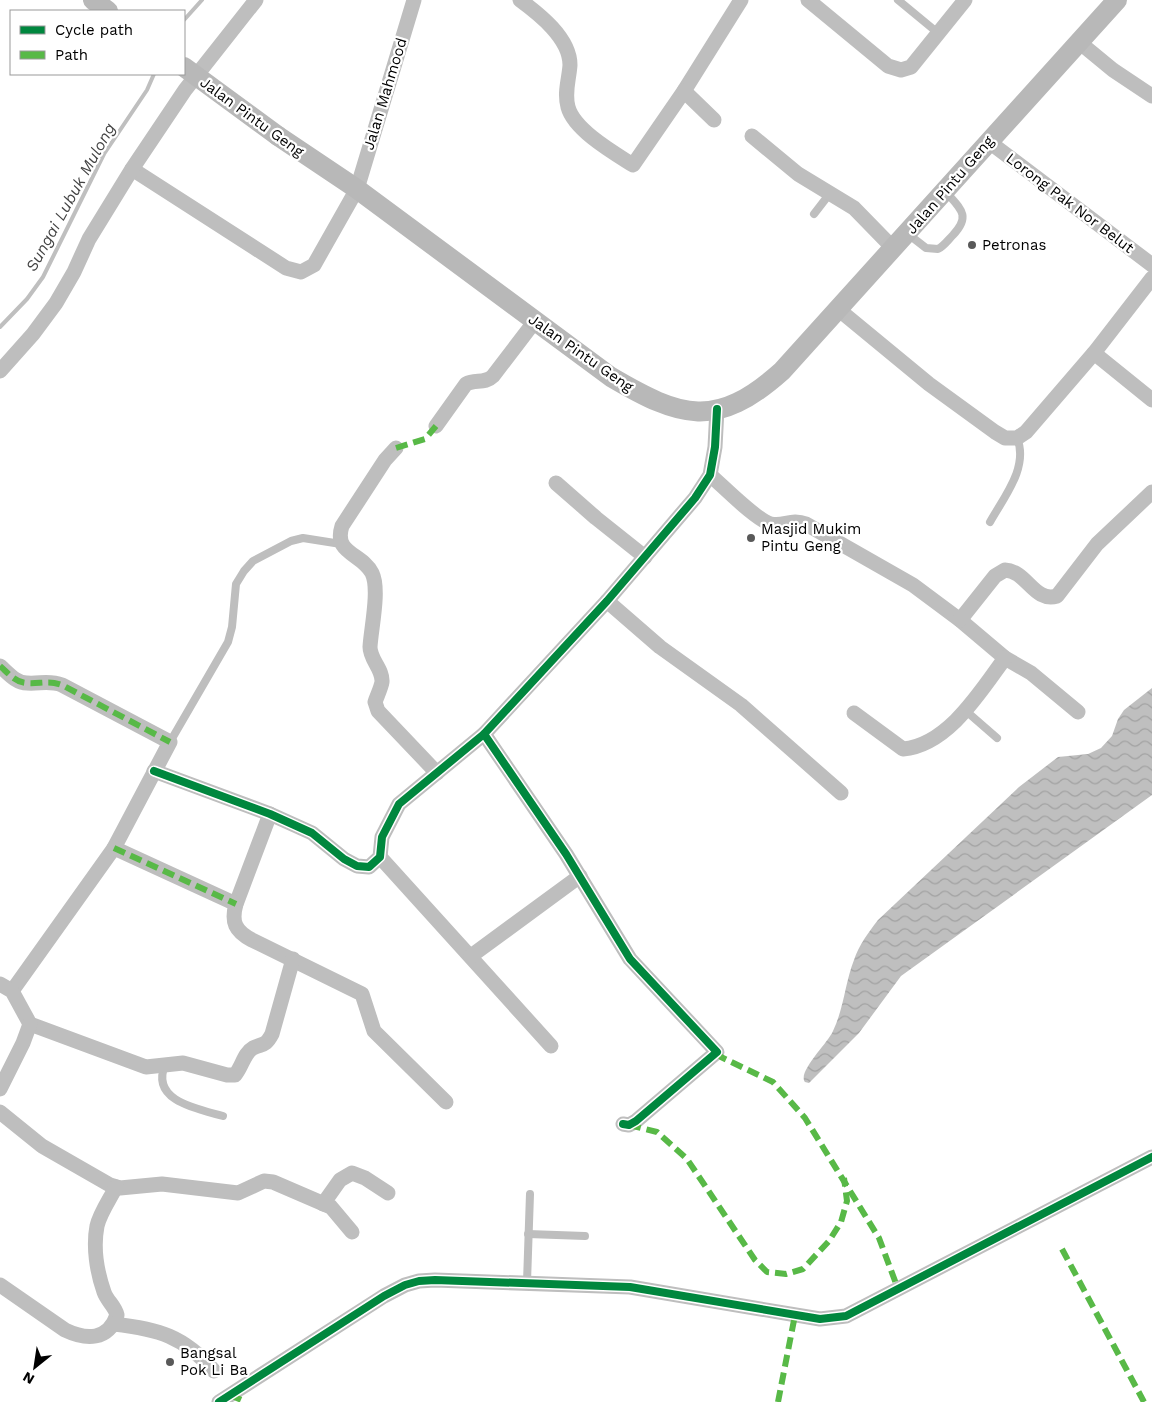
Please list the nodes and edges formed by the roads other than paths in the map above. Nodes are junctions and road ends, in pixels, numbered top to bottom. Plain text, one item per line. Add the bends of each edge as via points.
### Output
1 (92, 0) edge
2 (256, 0) edge
3 (414, 0) edge
4 (520, 0) edge
5 (741, 0) edge
6 (808, 0) edge
7 (898, 0) edge
8 (965, 0) edge
9 (1117, 0) edge
10 (107, 10) edge
11 (938, 33) junction
12 (1079, 42) junction
13 (185, 68) edge
14 (684, 91) junction
15 (1152, 96) edge
16 (714, 120) dead end
17 (752, 136) dead end
18 (988, 141) junction
19 (132, 169) junction
20 (357, 189) junction
21 (946, 191) junction
22 (831, 192) junction
23 (814, 214) dead end
24 (908, 234) junction
25 (894, 249) junction
26 (1152, 265) edge
27 (1152, 278) edge
28 (838, 309) junction
29 (535, 321) junction
30 (1094, 353) junction
31 (0, 371) edge
32 (1152, 400) edge
33 (717, 409) junction
34 (436, 426) dead end
35 (1017, 438) junction
36 (396, 448) dead end
37 (710, 475) junction
38 (556, 483) dead end
39 (1152, 492) edge
40 (990, 522) dead end
41 (341, 544) junction
42 (645, 557) junction
43 (606, 601) junction
44 (960, 620) junction
45 (1005, 658) junction
46 (0, 666) edge
47 (966, 711) junction
48 (1078, 712) dead end
49 (854, 713) dead end
50 (484, 734) junction
51 (997, 738) dead end
52 (170, 742) junction
53 (154, 771) junction
54 (437, 773) junction
55 (841, 793) dead end
56 (270, 814) junction
57 (114, 848) junction
58 (380, 857) junction
59 (580, 876) junction
60 (236, 904) junction
61 (471, 956) junction
62 (293, 960) junction
63 (6, 987) edge
64 (30, 1024) junction
65 (551, 1046) dead end
66 (166, 1065) junction
67 (0, 1089) edge
68 (446, 1102) dead end
69 (0, 1112) edge
70 (223, 1116) dead end
71 (623, 1124) dead end
72 (1152, 1157) edge
73 (116, 1187) junction
74 (388, 1193) dead end
75 (530, 1194) dead end
76 (323, 1204) junction
77 (352, 1232) dead end
78 (528, 1234) junction
79 (585, 1236) dead end
80 (527, 1282) junction
81 (0, 1284) edge
82 (114, 1324) junction
83 (214, 1371) dead end
84 (220, 1402) edge

1 - 10 main road
2 - 19 street via 185,90
3 - 20 street, Jalan Mahmood
4 - 14 street via 540,16 564,44 570,64 566,85 568,108 584,130 603,147 633,165
5 - 14 street
6 - 11 street via 888,66 901,70 911,67
7 - 11 lane
8 - 11 street
9 - 12 main road, Jalan Pintu Geng
12 - 15 street
12 - 18 main road, Jalan Pintu Geng
13 - 20 main road, Jalan Pintu Geng, bridge
14 - 16 street
17 - 22 street via 798,174
18 - 21 main road, Jalan Pintu Geng
18 - 26 street, Lorong Pak Nor Belut
19 - 20 street, Jalan Mahmood via 286,268 301,272 314,265
19 - 31 street via 89,239 56,303
20 - 29 main road, Jalan Pintu Geng
21 - 24 main road, Jalan Pintu Geng
21 - 24 lane via 961,209 963,221 960,227 938,249 926,248
22 - 23 lane
22 - 25 street via 854,208
24 - 25 main road, Jalan Pintu Geng
25 - 28 main road, Jalan Pintu Geng
27 - 30 street
28 - 33 main road, Jalan Pintu Geng via 759,392
28 - 35 street via 962,409 1006,438
29 - 33 main road, Jalan Pintu Geng via 611,377 650,400 672,409 695,412
29 - 34 street via 493,376 485,381 466,384
30 - 32 street
30 - 35 street via 1026,432
33 - 37 street
35 - 40 lane via 1021,461
36 - 41 street via 342,526 338,536
37 - 42 street via 685,511
37 - 44 street via 762,520 778,525 792,520 806,524 913,586
38 - 42 street
39 - 44 street via 1097,544 1057,596 1043,597 1017,573 1005,570 995,576
41 - 52 lane via 303,538 291,541 253,561 244,571 236,584 228,642
41 - 54 street via 372,573 375,585 370,656 381,672 382,682 375,702 378,710
42 - 43 street
43 - 50 street
43 - 55 street via 660,647 741,705
44 - 45 street
45 - 47 street
45 - 48 street via 1031,673
46 - 52 street via 20,682 45,681 62,685
47 - 49 street via 924,745 903,749
47 - 51 lane
50 - 54 street
50 - 59 street
52 - 53 street
53 - 56 street
53 - 57 street
54 - 58 street via 399,804 382,837
56 - 58 street via 312,833 357,866 369,866
56 - 60 street
57 - 60 street
57 - 63 street
58 - 61 street
59 - 61 street
59 - 71 street via 630,959 717,1052 636,1121
60 - 62 street via 233,919 239,932
61 - 65 street
62 - 66 street via 268,1042 247,1054 235,1075 183,1063
62 - 68 street via 362,994 374,1031
63 - 64 street
64 - 66 street via 146,1067
64 - 67 street
66 - 70 lane via 162,1074 167,1093 184,1105
69 - 73 street via 42,1146
72 - 80 street via 846,1316 820,1319 630,1287
73 - 76 street via 162,1184 238,1193 264,1181
73 - 82 street via 97,1224 96,1241 96,1260 105,1294 117,1315
74 - 76 street via 352,1173 340,1180
75 - 78 lane
76 - 77 street via 331,1207
78 - 79 lane
78 - 80 lane
80 - 84 street via 436,1280 405,1285
81 - 82 street via 77,1335 98,1337
82 - 83 street via 158,1330 190,1347

